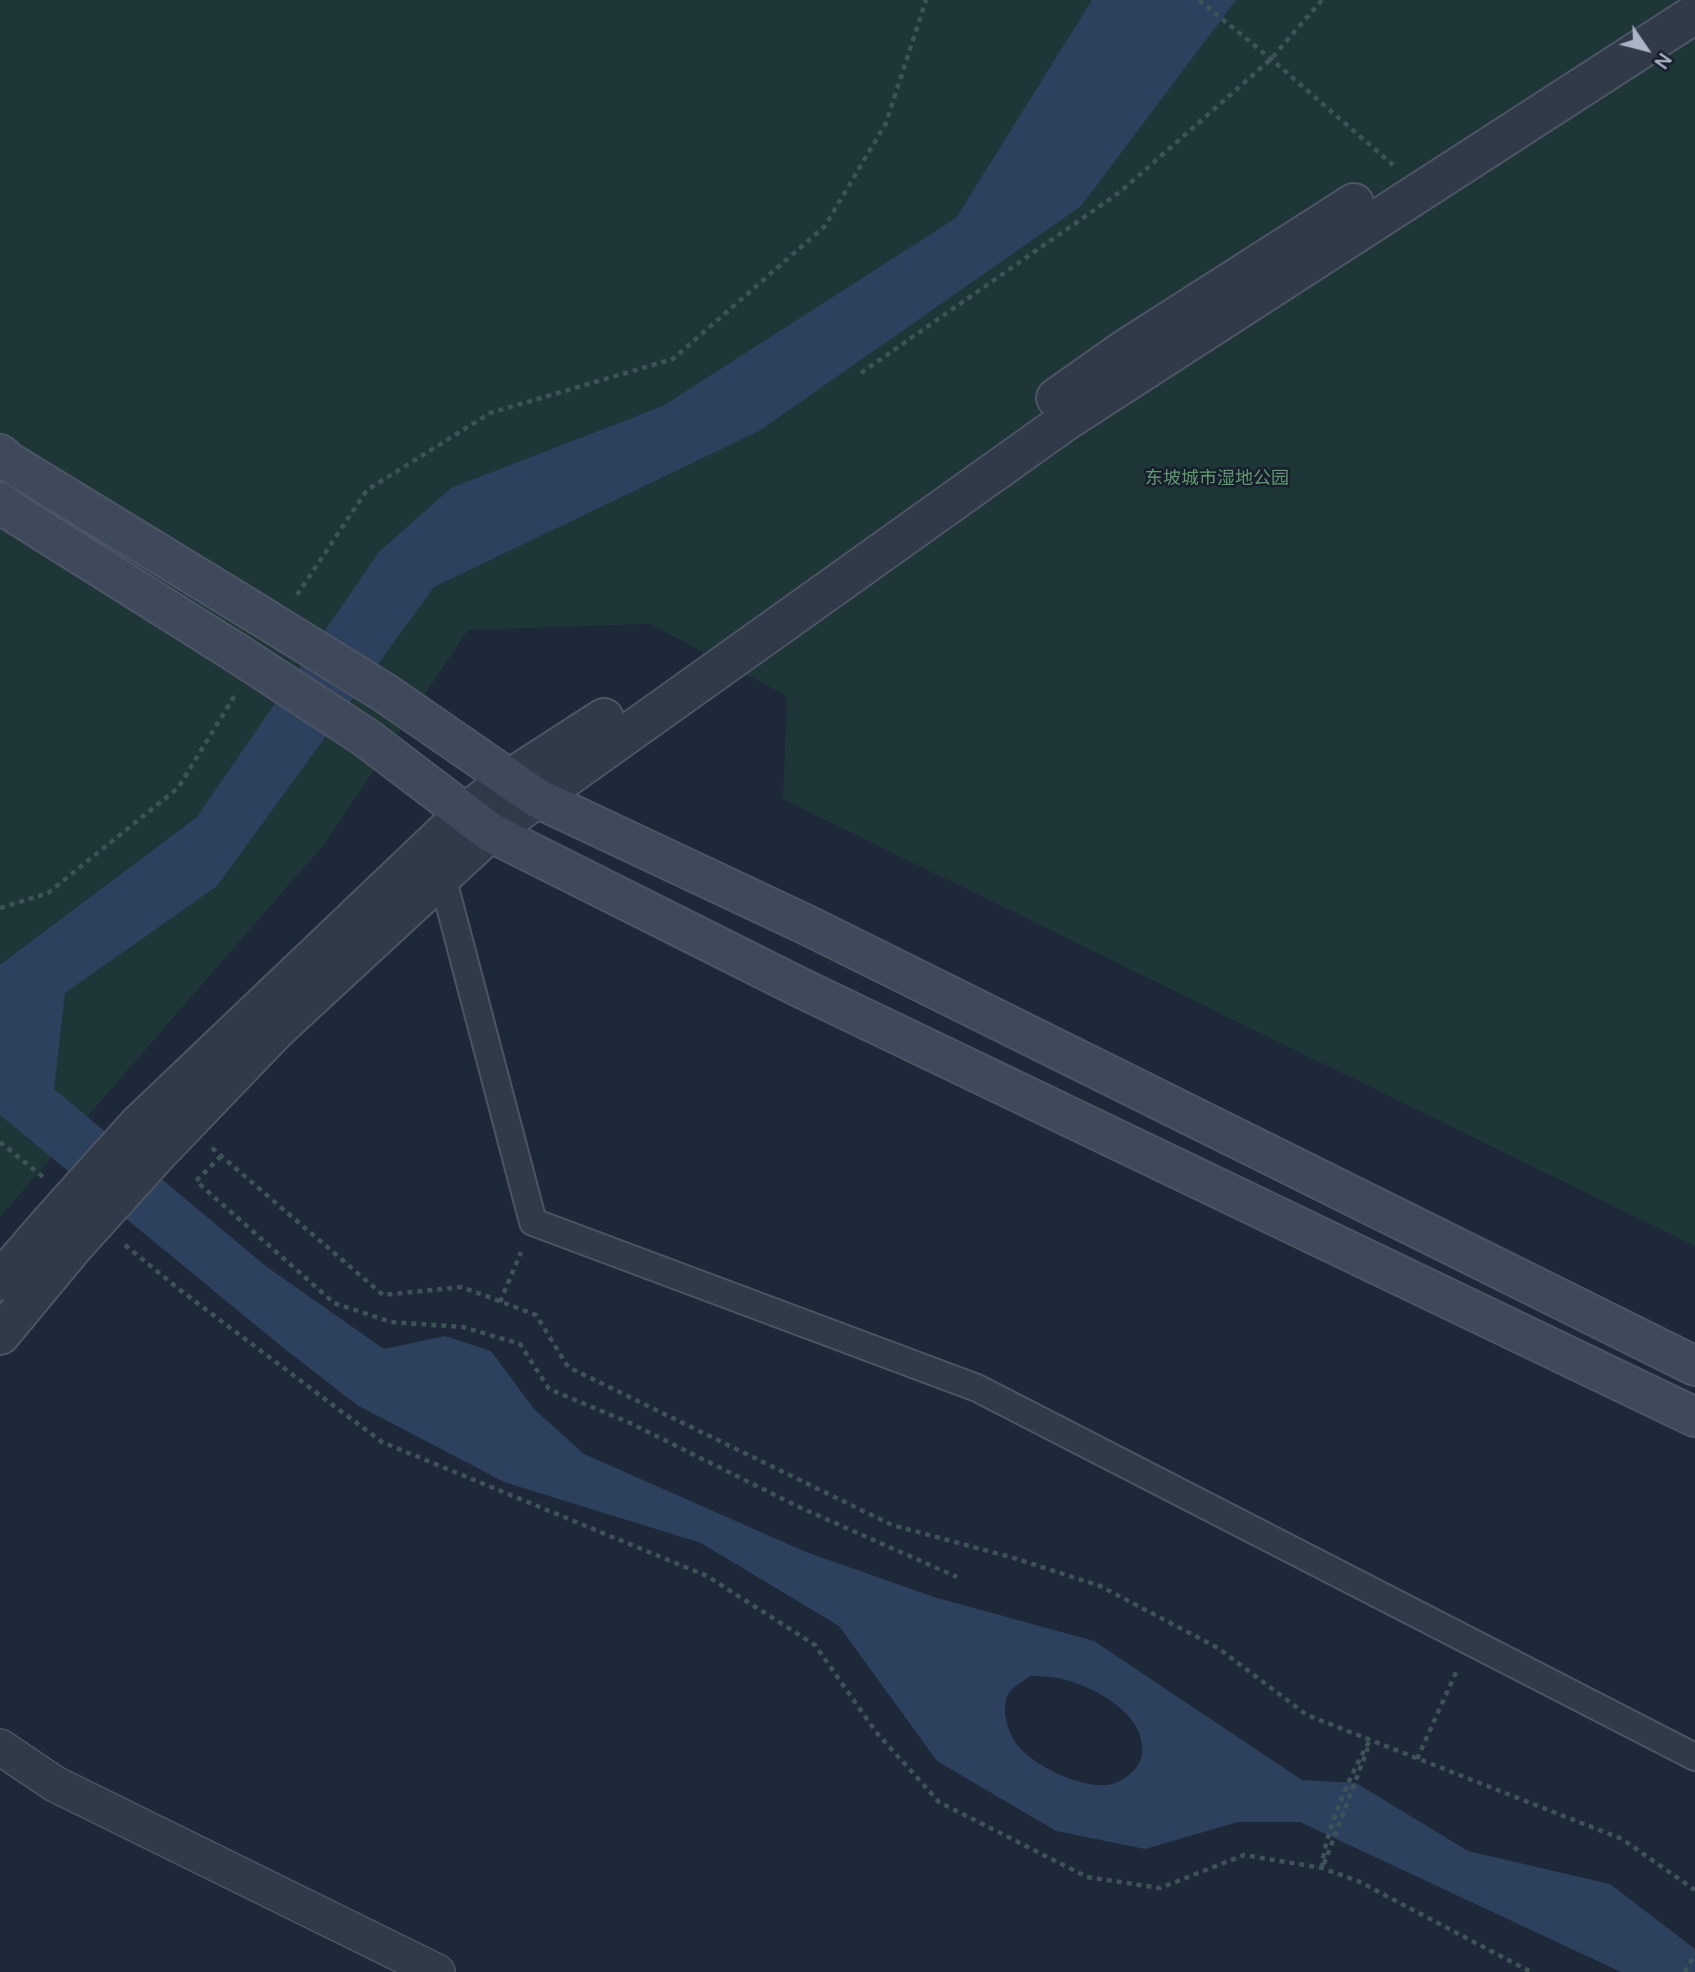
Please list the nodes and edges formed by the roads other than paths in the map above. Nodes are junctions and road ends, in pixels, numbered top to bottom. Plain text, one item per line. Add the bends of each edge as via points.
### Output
1 (1671, 0) edge
2 (1695, 13) edge
3 (0, 454) edge
4 (0, 502) edge
5 (523, 789) junction
6 (477, 823) junction
7 (442, 876) junction
8 (160, 1134) junction
9 (59, 1218) junction
10 (0, 1281) edge
11 (0, 1335) edge
12 (1695, 1366) edge
13 (1695, 1417) edge
14 (0, 1747) edge
15 (1695, 1757) edge
16 (437, 1972) edge

1 - 5 street via 1124,350 574,740
2 - 5 street via 1067,420
3 - 5 main road, bridge via 279,609 385,693
4 - 6 main road, bridge via 365,737
5 - 6 street
5 - 12 main road
6 - 7 street
6 - 8 street
6 - 13 main road via 799,987
7 - 8 street
7 - 15 street via 533,1222 977,1388
8 - 9 street, bridge
9 - 10 street
9 - 11 street
14 - 16 street via 55,1784

